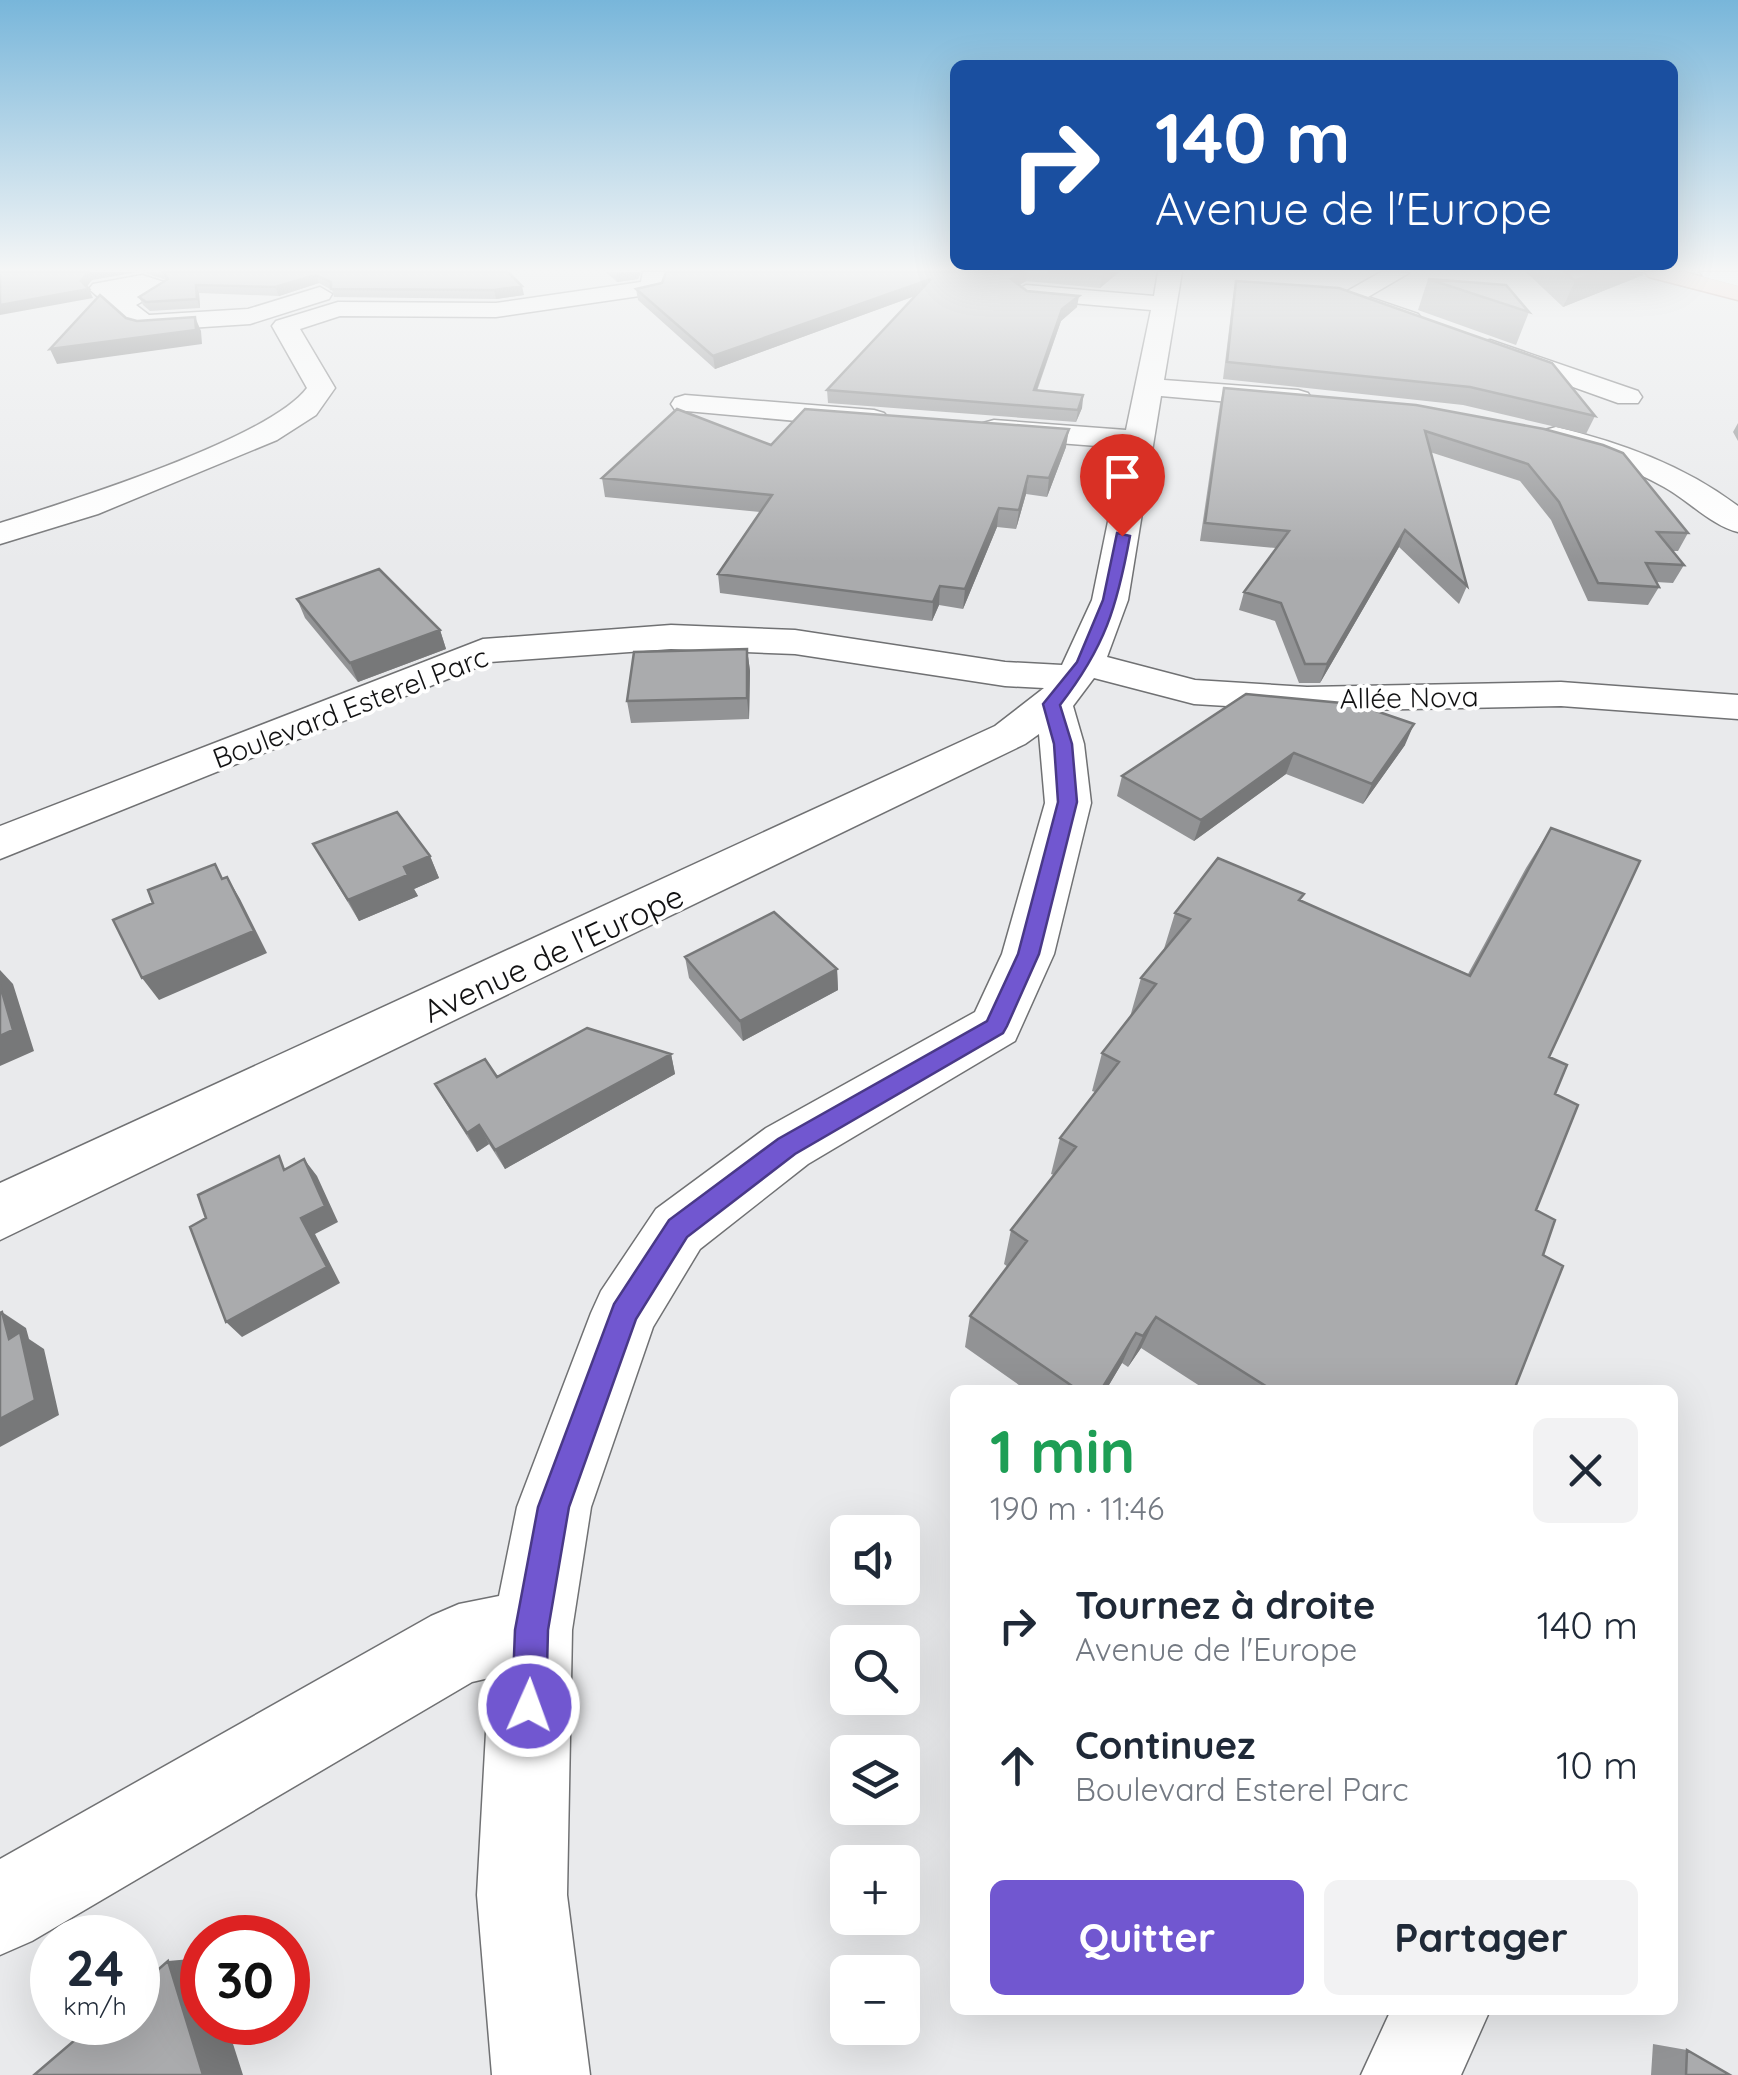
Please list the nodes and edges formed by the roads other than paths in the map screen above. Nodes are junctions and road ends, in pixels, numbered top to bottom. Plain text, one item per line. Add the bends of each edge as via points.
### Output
1 (311, 369) edge
2 (1154, 369) edge
3 (1548, 369) edge
4 (1151, 387) junction
5 (1628, 397) dead end
6 (1332, 402) edge
7 (685, 404) dead end
8 (894, 421) edge
9 (971, 427) edge
10 (1534, 431) edge
11 (1141, 440) junction
12 (1738, 522) edge
13 (0, 534) edge
14 (1070, 682) junction
15 (1738, 707) edge
16 (0, 843) edge
17 (0, 1213) edge
18 (532, 1630) junction
19 (0, 1909) edge
20 (1440, 2015) edge
21 (541, 2075) edge
22 (1410, 2075) edge

1 - 13 street via 320,388 306,409 266,434
2 - 4 street
3 - 5 street
4 - 6 street
4 - 11 street
7 - 8 street
9 - 11 street
10 - 12 street via 1620,454 1690,487
11 - 14 street via 1110,600
14 - 15 street, Allée Nova via 1307,699 1560,694
14 - 16 street, Boulevard Esterel Parc via 759,640 670,637 484,652
14 - 17 street, Avenue de l'Europe via 1010,735
14 - 18 street via 1063,744 1068,802 1028,954 996,1026 787,1146 678,1228 624,1313 554,1507
18 - 19 street via 459,1644
18 - 21 street via 522,1895
20 - 22 street

